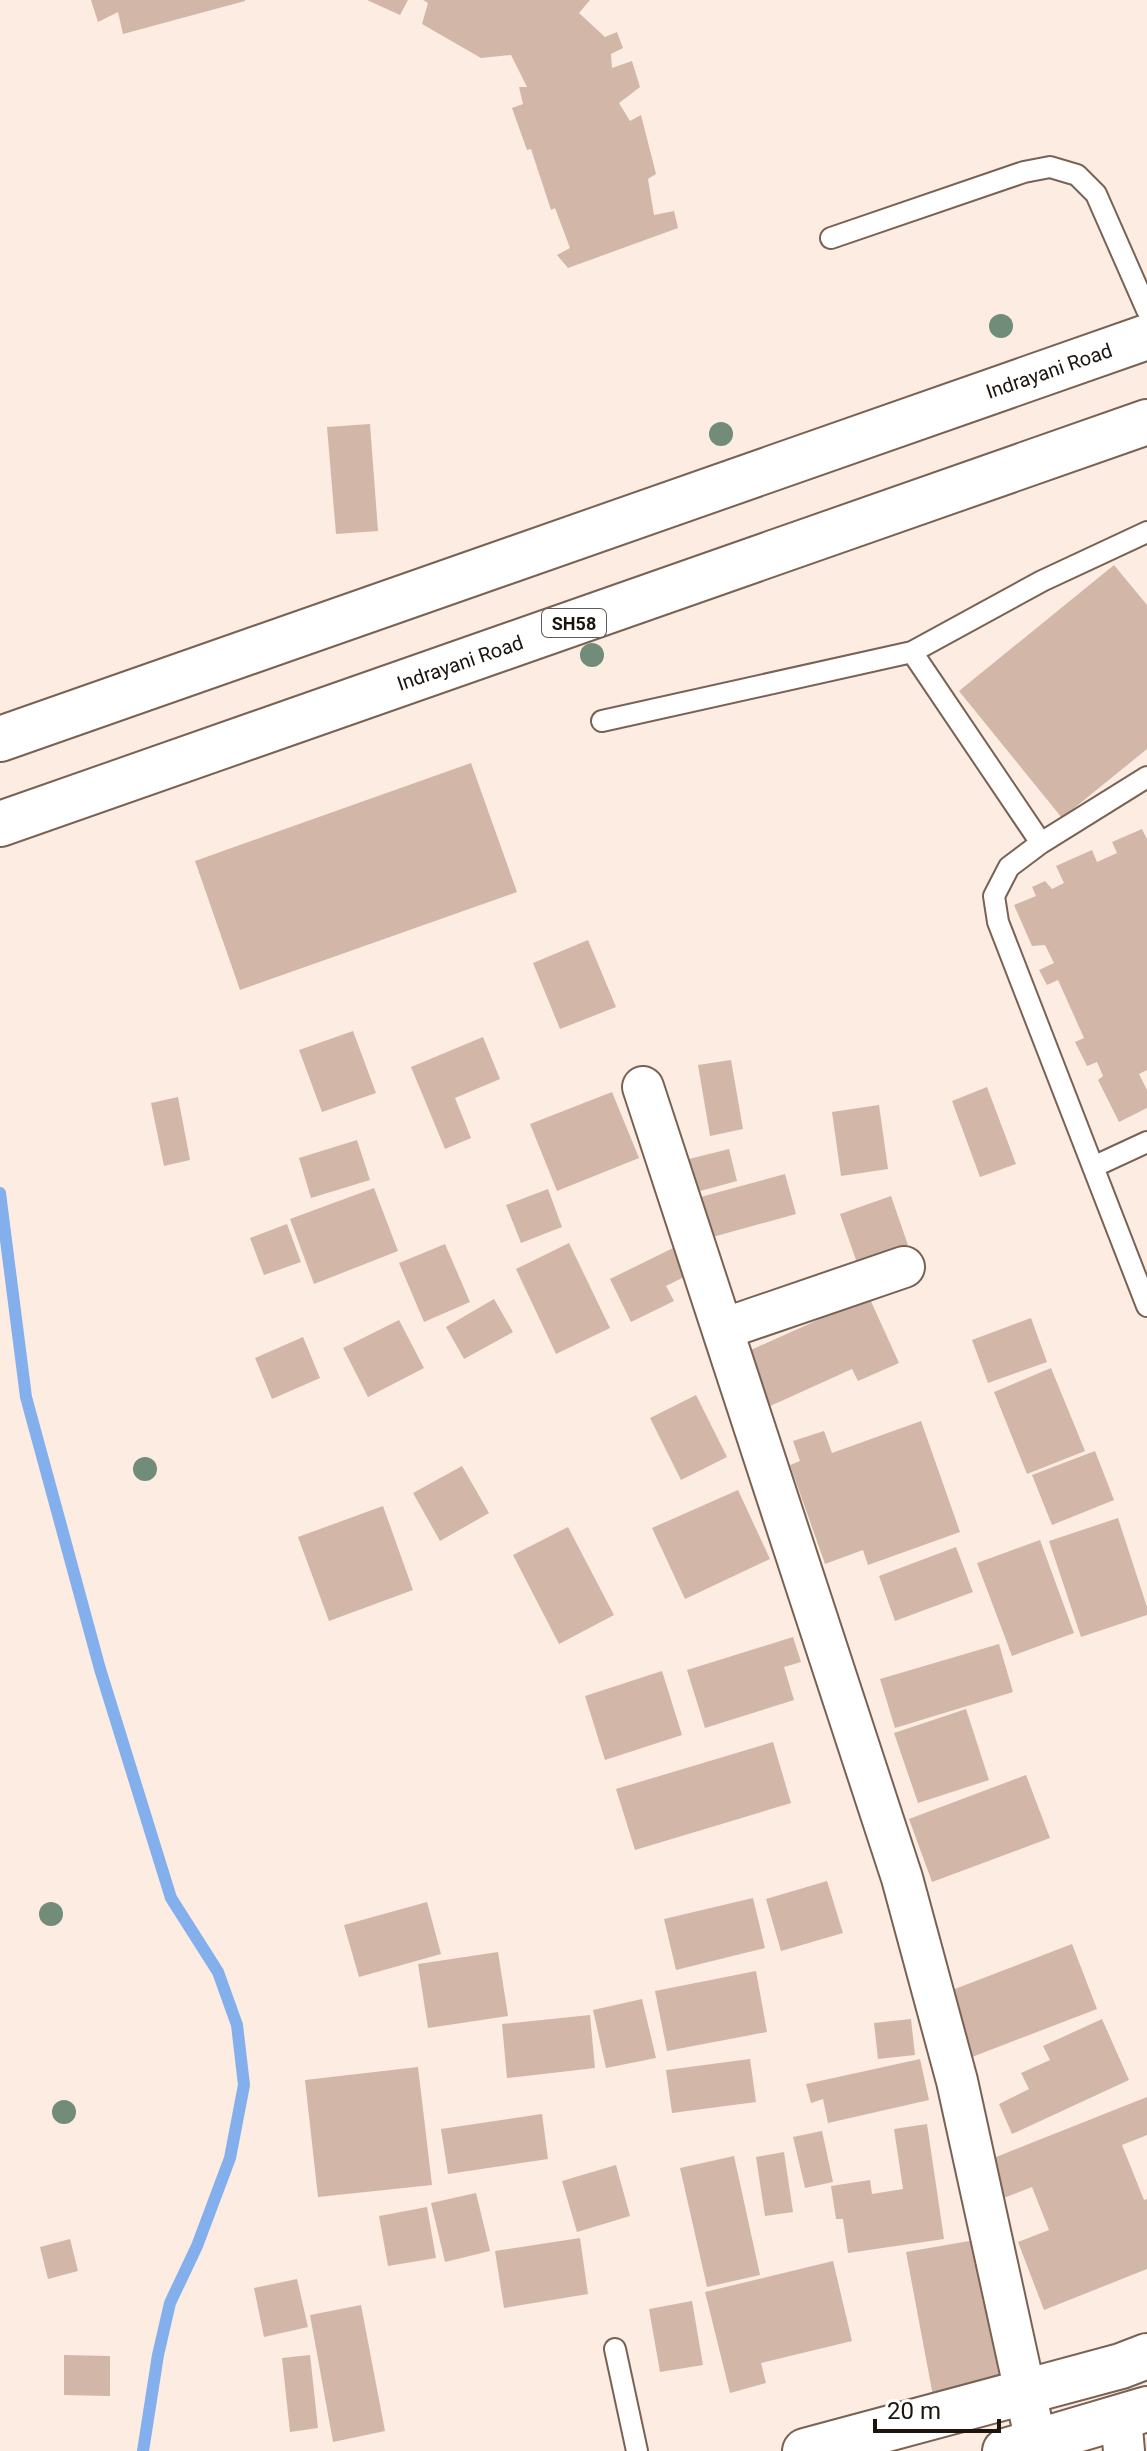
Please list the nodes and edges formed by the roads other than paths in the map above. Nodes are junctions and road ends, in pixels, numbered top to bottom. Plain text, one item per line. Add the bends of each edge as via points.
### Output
1 (831, 238) dead end
2 (1147, 310) edge
3 (1147, 337) edge
4 (1147, 422) edge
5 (1146, 535) edge
6 (912, 652) junction
7 (602, 721) dead end
8 (0, 739) edge
9 (1147, 777) edge
10 (0, 824) edge
11 (1041, 843) junction
12 (643, 1087) dead end
13 (1147, 1142) edge
14 (1093, 1167) junction
15 (904, 1267) dead end
16 (1147, 1306) edge
17 (723, 1329) junction
18 (615, 2349) dead end
19 (1147, 2356) edge
20 (1025, 2391) junction
21 (1131, 2426) edge
22 (1021, 2447) edge
23 (637, 2451) edge
24 (805, 2451) edge

1 - 2 lane via 1050,167 1077,175 1096,194
3 - 8 main road, Indrayani Road
4 - 10 main road, Indrayani Road / SH58
5 - 6 lane via 1042,581
6 - 7 lane
6 - 11 lane
9 - 11 lane
11 - 14 lane via 1009,867 994,896 998,922
12 - 17 street
13 - 14 lane
14 - 16 lane
15 - 17 street
17 - 20 street via 902,1878 957,2081
18 - 23 lane
19 - 20 main road
20 - 22 street
20 - 24 main road
21 - 22 main road

